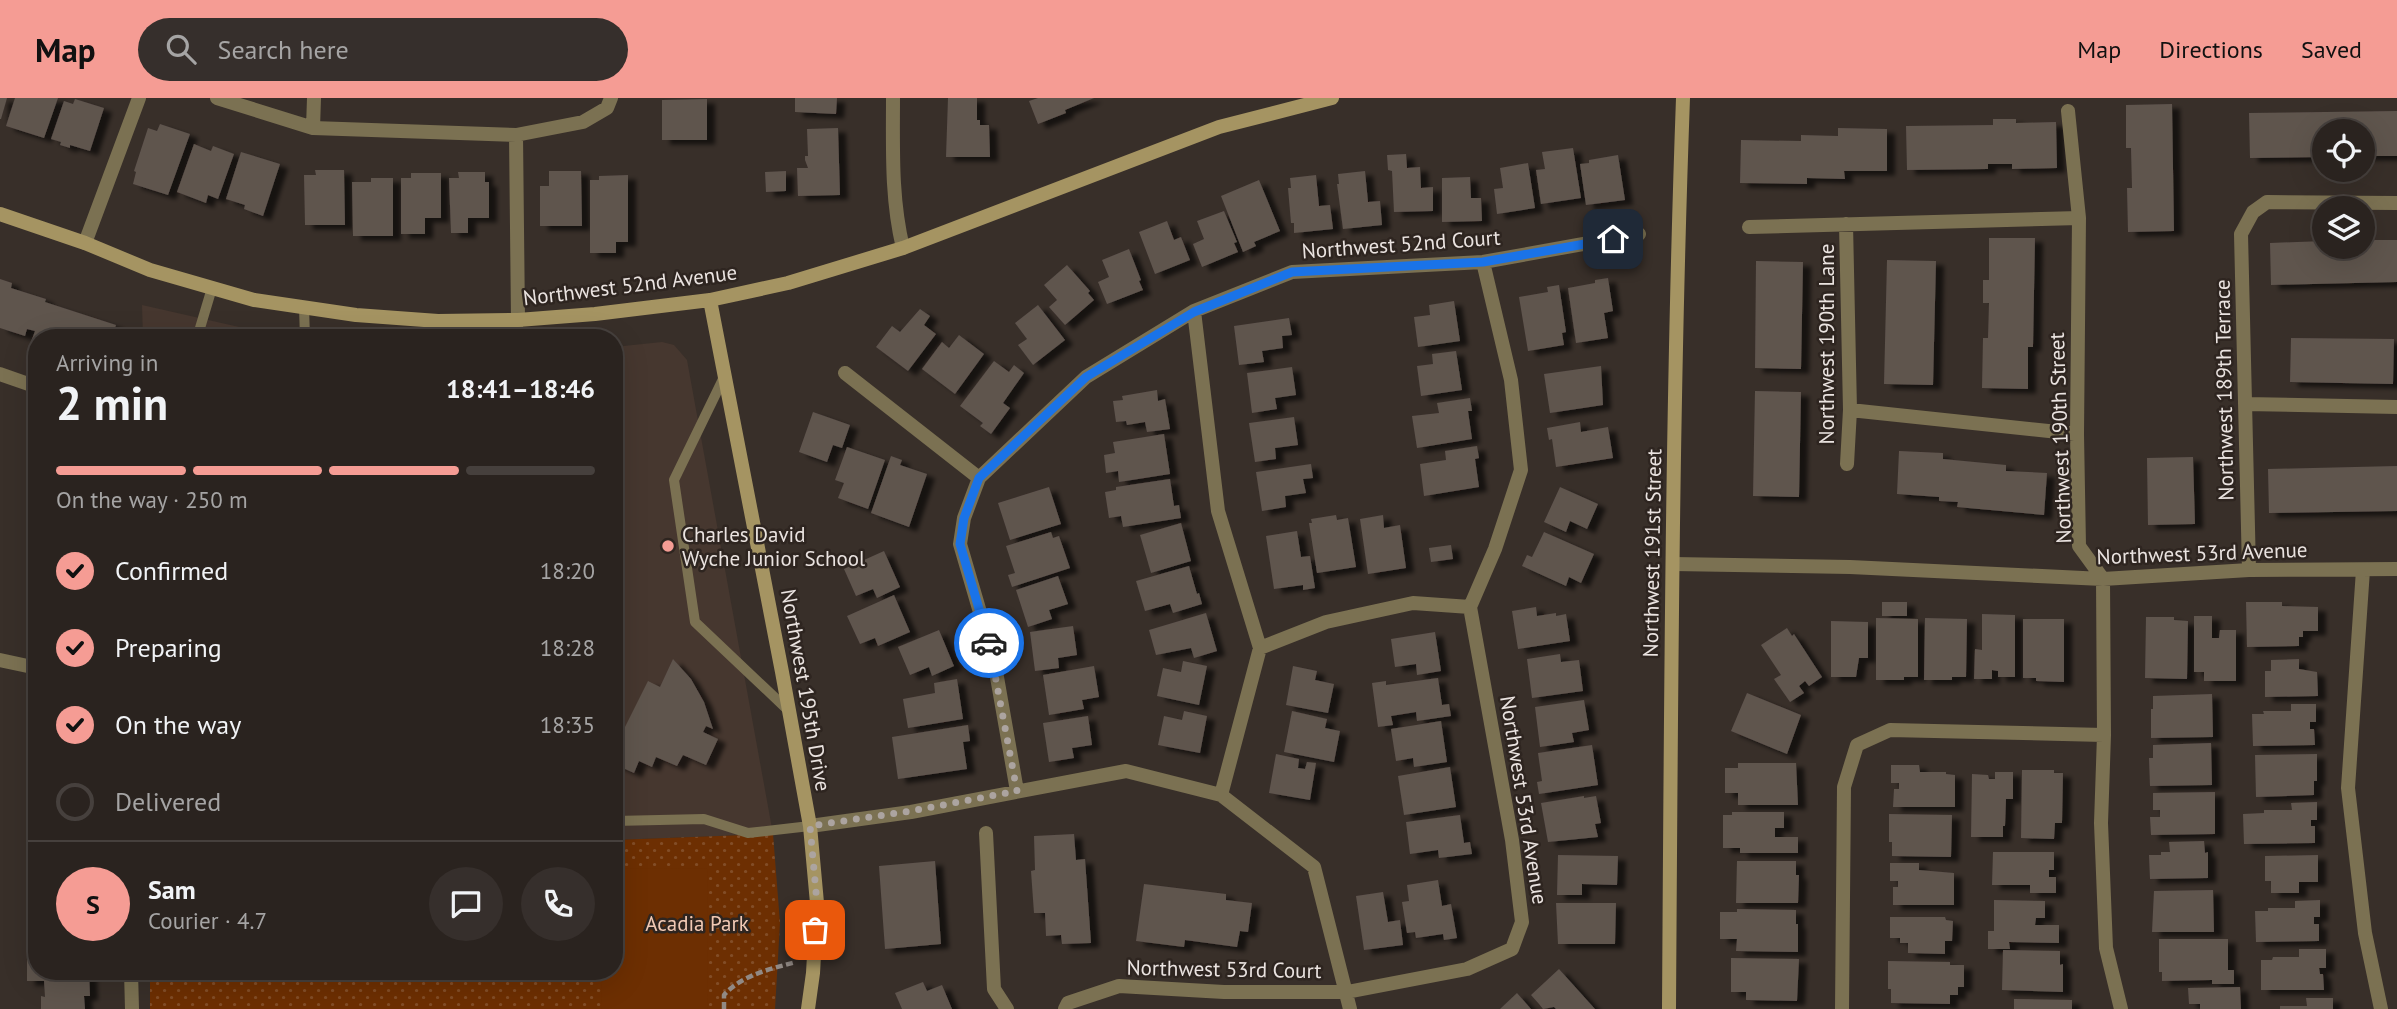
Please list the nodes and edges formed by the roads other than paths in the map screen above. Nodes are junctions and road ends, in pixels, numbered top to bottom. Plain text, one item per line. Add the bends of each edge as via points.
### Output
1 (139, 98) edge
2 (217, 98) edge
3 (314, 98) edge
4 (611, 98) edge
5 (893, 98) edge
6 (1332, 98) edge
7 (1684, 98) edge
8 (2068, 111) dead end
9 (313, 128) junction
10 (516, 135) junction
11 (2397, 203) edge
12 (0, 214) edge
13 (2079, 218) junction
14 (1846, 224) junction
15 (1749, 227) dead end
16 (1639, 234) dead end
17 (85, 243) junction
18 (902, 248) junction
19 (1483, 262) junction
20 (212, 288) junction
21 (710, 300) junction
22 (304, 307) junction
23 (1194, 312) junction
24 (517, 320) junction
25 (200, 329) edge
26 (305, 329) edge
27 (518, 329) edge
28 (845, 373) dead end
29 (0, 374) edge
30 (724, 375) junction
31 (28, 384) edge
32 (2245, 404) junction
33 (2397, 407) edge
34 (1850, 410) junction
35 (2077, 435) junction
36 (1847, 464) dead end
37 (979, 478) junction
38 (1672, 564) junction
39 (2397, 569) edge
40 (2249, 570) junction
41 (2363, 570) junction
42 (2103, 579) junction
43 (1470, 607) junction
44 (1260, 648) junction
45 (0, 660) edge
46 (28, 666) edge
47 (789, 712) junction
48 (2104, 734) junction
49 (1017, 791) junction
50 (1221, 795) junction
51 (623, 821) edge
52 (810, 826) junction
53 (986, 833) dead end
54 (131, 980) edge
55 (1347, 992) junction
56 (132, 1009) edge
57 (808, 1009) edge
58 (1007, 1009) edge
59 (1065, 1009) edge
60 (1350, 1009) edge
61 (1669, 1009) edge
62 (1842, 1009) edge
63 (2121, 1009) edge
64 (2381, 1009) edge

1 - 17 street
2 - 9 street
3 - 9 street
4 - 10 street via 607,108 583,122
5 - 18 street via 893,191
6 - 18 street, Northwest 52nd Avenue via 1219,127
7 - 38 street, Northwest 191st Street
8 - 13 street, Northwest 190th Street
9 - 10 street
10 - 24 street
11 - 32 street, Northwest 189th Terrace via 2267,202 2253,212 2241,234
12 - 17 street, Northwest 52nd Avenue
13 - 14 street
13 - 35 street, Northwest 190th Street
14 - 15 street
14 - 34 street, Northwest 190th Lane
16 - 19 street, Northwest 52nd Court
17 - 20 street, Northwest 52nd Avenue via 150,270
18 - 21 street, Northwest 52nd Avenue via 788,283
19 - 23 street, Northwest 52nd Court via 1292,272
19 - 43 street via 1511,380 1521,470
20 - 22 street, Northwest 52nd Avenue
20 - 25 lane
21 - 24 street, Northwest 52nd Avenue
21 - 30 street, Northwest 195th Drive
22 - 24 street, Northwest 52nd Avenue via 438,321
22 - 26 lane
23 - 37 street, Northwest 52nd Court via 1086,377
23 - 44 street via 1218,511
24 - 27 lane
28 - 37 street
29 - 31 street
30 - 47 street, Northwest 195th Drive
30 - 47 lane via 674,480 695,622
32 - 33 street
32 - 40 street, Northwest 189th Terrace
34 - 35 street
34 - 36 street, Northwest 190th Lane
35 - 42 street, Northwest 190th Street via 2080,546
37 - 49 street via 960,544 993,660
38 - 42 street, Northwest 53rd Avenue
38 - 61 street, Northwest 191st Street
39 - 41 street, Northwest 53rd Avenue
40 - 41 street, Northwest 53rd Avenue
40 - 42 street, Northwest 53rd Avenue
41 - 64 street via 2348,788 2365,933
42 - 48 street
43 - 44 street via 1413,603 1326,622
43 - 55 street, Northwest 53rd Avenue via 1522,922 1513,949 1467,969
44 - 50 street
45 - 46 street
47 - 52 street, Northwest 195th Drive
48 - 62 street via 1890,730 1857,746 1844,787
48 - 63 street via 2101,823 2106,948
49 - 50 street via 1126,771
49 - 52 street
50 - 55 street via 1314,867
51 - 52 lane via 704,819 748,833
52 - 57 street, Northwest 195th Drive via 817,903
53 - 58 street via 994,989
54 - 56 street
55 - 59 street, Northwest 53rd Court via 1119,986 1068,1003
55 - 60 street

